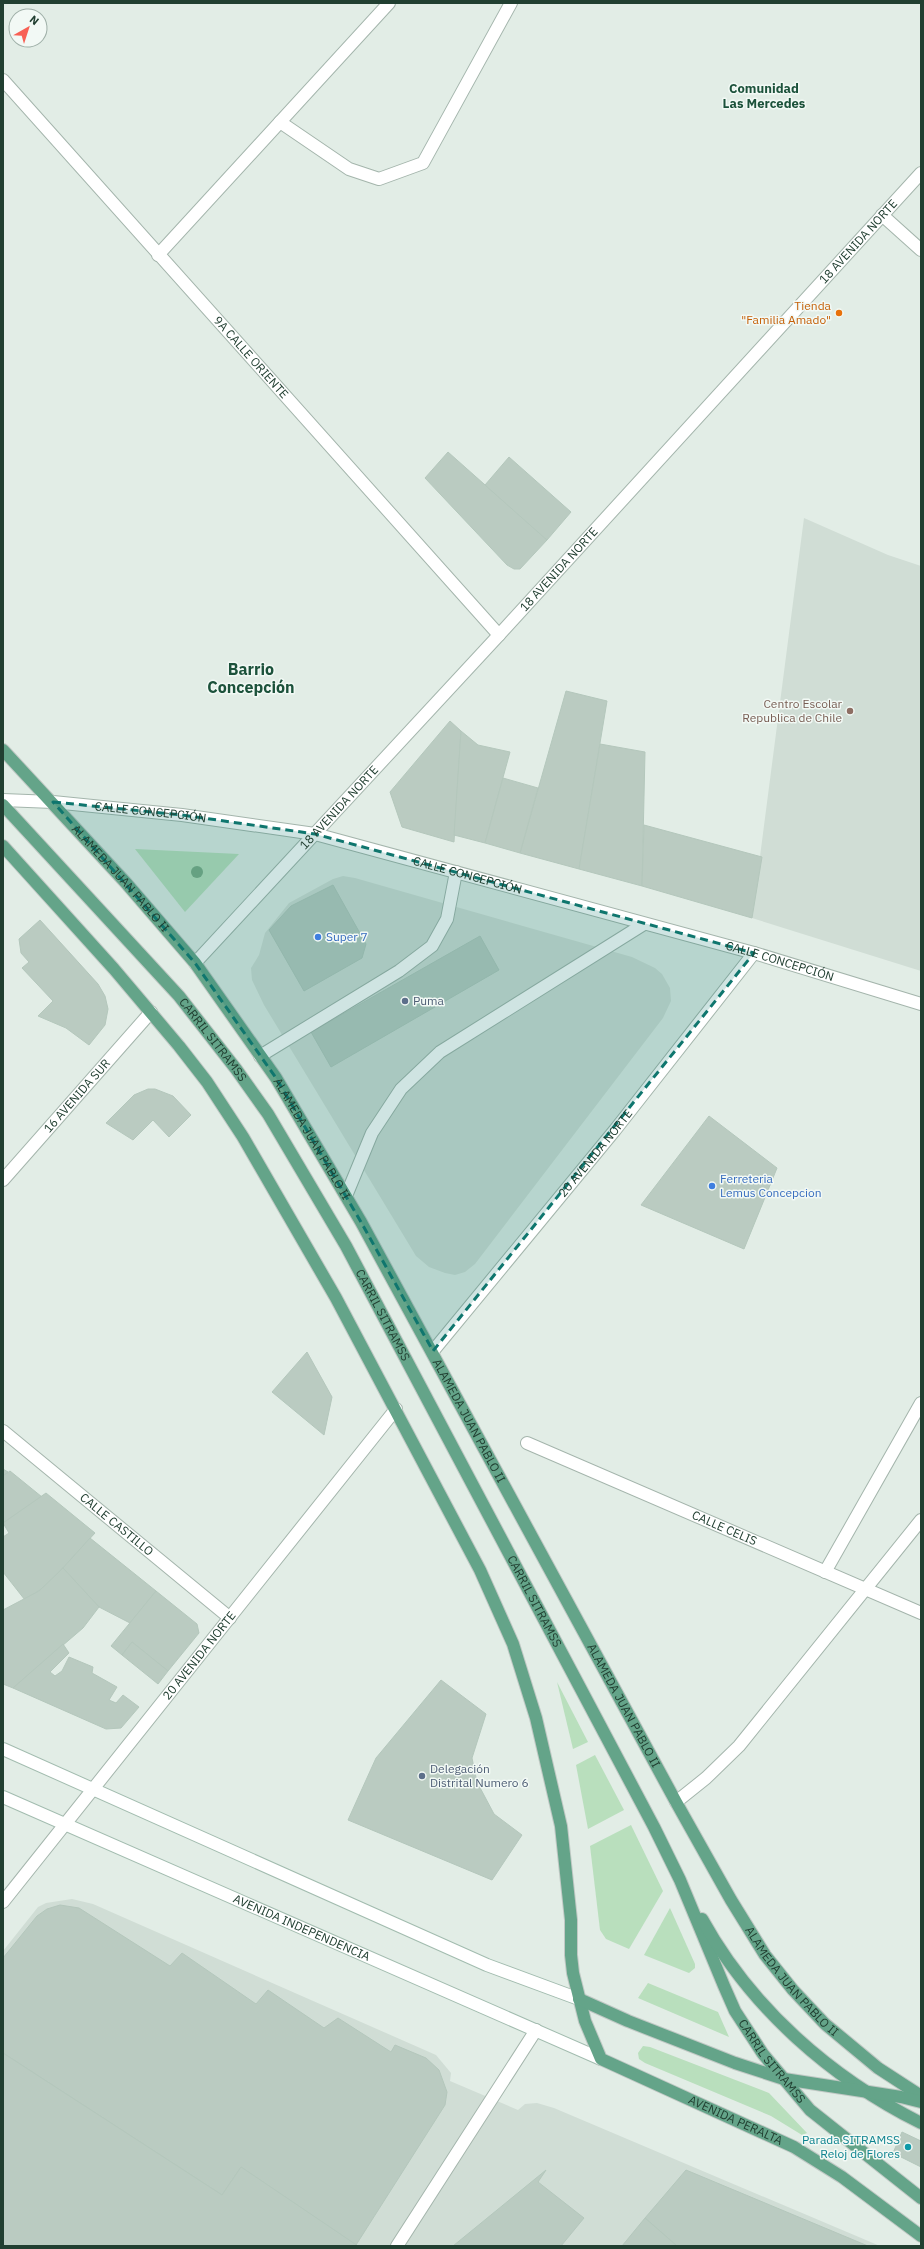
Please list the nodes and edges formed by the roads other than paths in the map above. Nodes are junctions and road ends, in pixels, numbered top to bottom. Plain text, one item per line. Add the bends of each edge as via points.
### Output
1 (389, 3) edge
2 (511, 3) edge
3 (3, 80) edge
4 (280, 122) junction
5 (921, 173) edge
6 (882, 215) junction
7 (921, 250) edge
8 (158, 255) junction
9 (499, 635) junction
10 (3, 750) edge
11 (3, 800) edge
12 (53, 802) junction
13 (3, 805) edge
14 (315, 834) junction
15 (3, 846) edge
16 (456, 872) junction
17 (644, 924) junction
18 (754, 953) junction
19 (195, 964) junction
20 (921, 1004) edge
21 (150, 1012) junction
22 (260, 1056) junction
23 (3, 1180) edge
24 (346, 1196) junction
25 (433, 1351) junction
26 (921, 1403) edge
27 (396, 1409) junction
28 (3, 1431) edge
29 (527, 1443) dead end
30 (921, 1520) edge
31 (826, 1572) junction
32 (864, 1588) junction
33 (921, 1613) edge
34 (230, 1618) junction
35 (3, 1749) edge
36 (94, 1788) junction
37 (3, 1797) edge
38 (676, 1802) junction
39 (65, 1824) junction
40 (680, 1880) junction
41 (3, 1902) edge
42 (579, 1999) junction
43 (536, 2030) junction
44 (601, 2059) junction
45 (784, 2079) junction
46 (866, 2092) junction
47 (921, 2096) edge
48 (921, 2102) edge
49 (921, 2123) edge
50 (921, 2198) edge
51 (921, 2236) edge
52 (397, 2246) edge

1 - 4 street
2 - 4 street via 423,163 379,179 349,169
3 - 8 street, 9A CALLE ORIENTE
4 - 8 street
5 - 6 street, 18 AVENIDA NORTE
6 - 7 street
6 - 9 street, 18 AVENIDA NORTE
8 - 9 street, 9A CALLE ORIENTE
9 - 14 street, 18 AVENIDA NORTE
10 - 12 main road, ALAMEDA JUAN PABLO II
11 - 12 street, CALLE CONCEPCIÓN
12 - 14 street, CALLE CONCEPCIÓN via 182,815
12 - 19 main road, ALAMEDA JUAN PABLO II
13 - 40 main road, CARRIL SITRAMSS via 180,996 268,1114 346,1246 395,1336 640,1799
14 - 16 street, CALLE CONCEPCIÓN
14 - 19 street, 18 AVENIDA NORTE
15 - 21 main road
16 - 17 street, CALLE CONCEPCIÓN
16 - 22 street via 447,919 432,946 399,971
17 - 18 street, CALLE CONCEPCIÓN
17 - 24 street via 440,1052 401,1089 376,1127
18 - 20 street, CALLE CONCEPCIÓN
18 - 25 street, 20 AVENIDA NORTE via 615,1130
19 - 22 main road, ALAMEDA JUAN PABLO II
21 - 23 street, 16 AVENIDA SUR
21 - 27 main road via 207,1082 243,1136 314,1258
22 - 24 main road, ALAMEDA JUAN PABLO II via 276,1078
24 - 25 main road, ALAMEDA JUAN PABLO II
25 - 38 main road, ALAMEDA JUAN PABLO II
26 - 31 street
27 - 34 street, 20 AVENIDA NORTE
27 - 42 main road via 496,1604 513,1644 536,1718 561,1826 571,1920 571,1955
28 - 34 street, CALLE CASTILLO
29 - 31 street, CALLE CELIS
30 - 32 street
31 - 32 street, CALLE CELIS
32 - 33 street, CALLE CELIS
32 - 38 street via 739,1746
34 - 36 street, 20 AVENIDA NORTE
35 - 36 street
36 - 39 street, 20 AVENIDA NORTE
36 - 42 street via 487,1965
37 - 39 street, AVENIDA INDEPENDENCIA
38 - 47 main road, ALAMEDA JUAN PABLO II via 731,1900 779,1974 805,2004 841,2038 884,2072
39 - 41 street, 20 AVENIDA NORTE
39 - 43 street, AVENIDA INDEPENDENCIA
40 - 45 main road, CARRIL SITRAMSS via 736,2011 763,2054
40 - 46 main road, CARRIL SITRAMSS via 728,1959 768,2009 808,2048
42 - 44 main road via 591,2039
42 - 45 main road via 649,2030
43 - 44 street, AVENIDA INDEPENDENCIA
43 - 52 street
44 - 51 main road, AVENIDA PERALTA via 794,2147 842,2177
45 - 46 main road
45 - 50 main road, CARRIL SITRAMSS via 810,2110
46 - 48 main road
46 - 49 main road, CARRIL SITRAMSS

